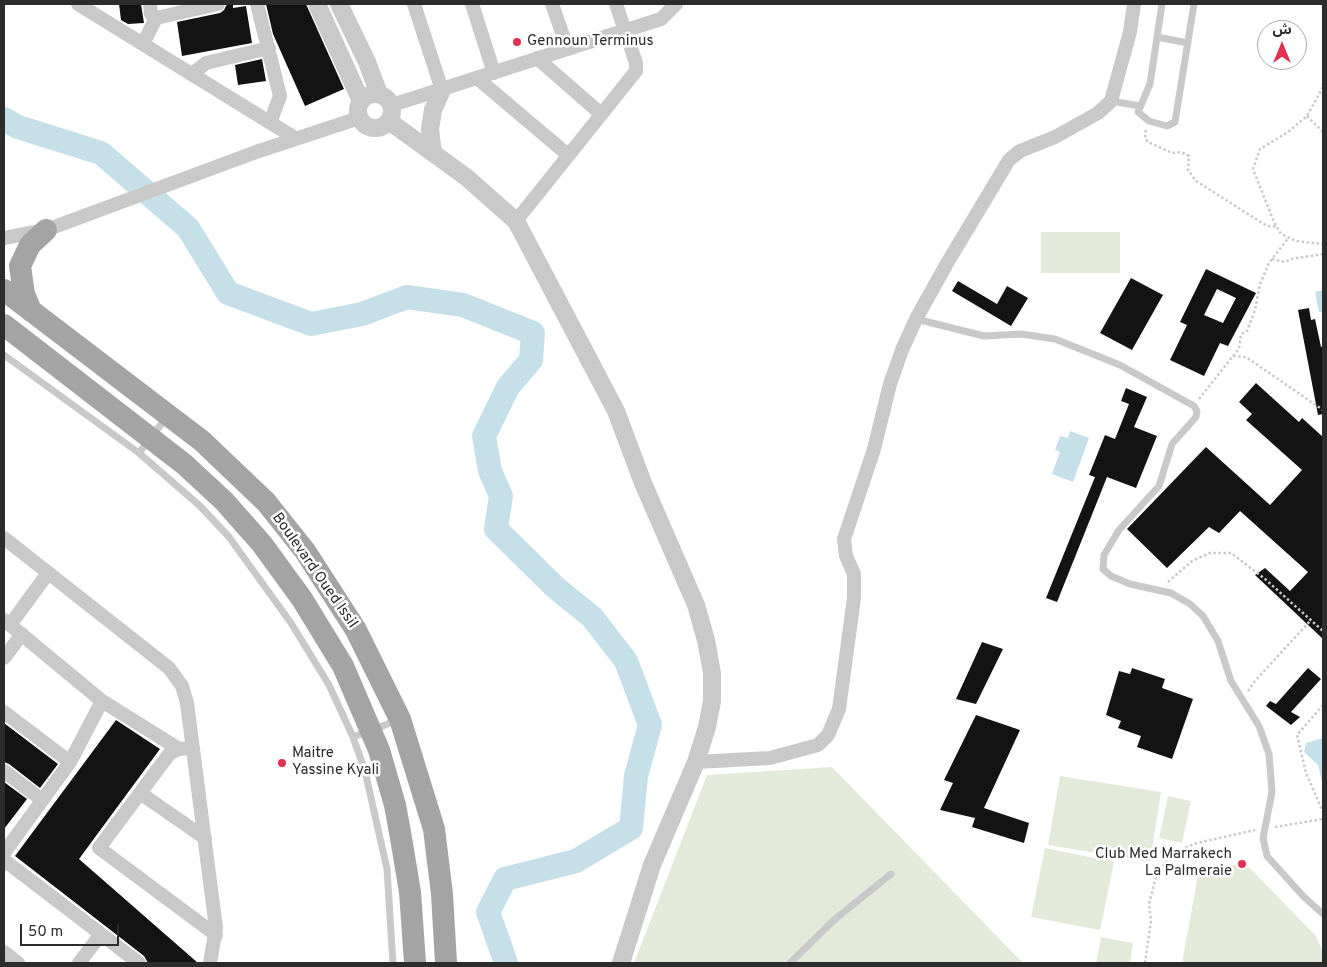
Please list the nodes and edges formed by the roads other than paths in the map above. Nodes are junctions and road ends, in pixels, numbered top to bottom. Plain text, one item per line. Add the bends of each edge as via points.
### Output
1 (78, 4) edge
2 (150, 4) edge
3 (218, 4) edge
4 (257, 4) edge
5 (317, 4) edge
6 (339, 4) edge
7 (414, 4) edge
8 (472, 4) edge
9 (552, 4) edge
10 (616, 4) edge
11 (676, 4) edge
12 (1134, 4) edge
13 (1162, 4) edge
14 (1194, 4) edge
15 (200, 5) edge
16 (156, 18) junction
17 (625, 30) junction
18 (1157, 37) junction
19 (1188, 43) junction
20 (143, 44) junction
21 (567, 47) junction
22 (269, 48) junction
23 (537, 58) junction
24 (494, 73) junction
25 (192, 74) junction
26 (477, 78) junction
27 (442, 90) junction
28 (1111, 101) junction
29 (1140, 106) junction
30 (386, 107) junction
31 (360, 109) junction
32 (601, 114) junction
33 (270, 123) junction
34 (295, 138) junction
35 (433, 153) junction
36 (568, 155) junction
37 (516, 221) junction
38 (46, 230) junction
39 (4, 238) edge
40 (4, 290) edge
41 (32, 312) junction
42 (916, 319) junction
43 (4, 325) edge
44 (4, 354) edge
45 (168, 416) junction
46 (144, 445) junction
47 (4, 538) edge
48 (48, 573) junction
49 (7, 622) edge
50 (22, 634) junction
51 (4, 658) edge
52 (102, 701) junction
53 (4, 712) edge
54 (400, 719) junction
55 (362, 733) junction
56 (186, 748) junction
57 (70, 762) junction
58 (696, 762) junction
59 (4, 771) edge
60 (140, 793) junction
61 (42, 800) junction
62 (204, 838) junction
63 (4, 853) edge
64 (4, 860) edge
65 (890, 874) dead end
66 (1323, 914) edge
67 (101, 934) junction
68 (216, 935) junction
69 (79, 963) edge
70 (139, 963) edge
71 (210, 963) edge
72 (393, 963) edge
73 (416, 963) edge
74 (446, 963) edge
75 (621, 963) edge
76 (790, 963) edge

1 - 20 street
2 - 16 street via 151,14
3 - 15 street
4 - 22 street
5 - 31 street
6 - 30 street
7 - 27 street
8 - 24 street
9 - 21 street
10 - 17 street
11 - 17 street via 661,19
12 - 28 street via 1130,32
13 - 18 lane
14 - 19 lane
15 - 16 street
16 - 20 street
17 - 21 street
17 - 32 street via 636,71
18 - 19 lane
18 - 29 lane via 1150,84
19 - 29 lane via 1175,122 1167,126 1149,121 1138,112
20 - 25 street
21 - 23 street
22 - 25 street via 206,63
22 - 33 street via 280,96
23 - 24 street
23 - 32 street
24 - 26 street
25 - 33 street
26 - 27 street
26 - 36 street
27 - 30 street
27 - 35 street via 430,129
28 - 29 lane
28 - 42 street via 1098,113 1055,137 1020,151 1009,160
30 - 31 street via 366,97
30 - 31 street via 378,128 366,126
30 - 35 street
31 - 34 street
32 - 36 street
33 - 34 street
34 - 38 street
35 - 37 street
36 - 37 street
37 - 58 street via 616,411 646,492 696,605 712,673 712,701 708,727
38 - 39 street
38 - 41 main road via 30,245 20,266 24,294
40 - 41 main road, Boulevard Oued Issil
41 - 45 main road, Boulevard Oued Issil
42 - 58 street via 890,384 874,449 845,533 846,556 854,574 854,598 839,709 832,728 818,745 802,750 770,758
42 - 66 lane via 984,336 1021,334 1055,339 1120,365 1194,406 1196,417 1172,444 1159,486 1119,530 1104,555 1104,569 1130,584 1180,597 1204,616 1218,641 1231,681 1259,726 1269,754 1272,792 1263,838 1267,856
43 - 46 main road, Boulevard Oued Issil
44 - 46 lane
45 - 46 lane
45 - 54 main road, Boulevard Oued Issil via 202,441 266,502 304,551 356,630
46 - 55 main road, Boulevard Oued Issil via 184,464 224,501 262,544 330,643 342,666
47 - 48 street
48 - 49 street
48 - 56 street via 178,678 187,702
49 - 50 street
50 - 51 street
50 - 52 street
52 - 56 street
52 - 57 street
53 - 57 street
54 - 55 lane
54 - 74 main road, Boulevard Oued Issil via 434,829
55 - 72 lane via 388,869
55 - 73 main road, Boulevard Oued Issil via 379,750 395,805 410,892
56 - 60 street via 170,754
56 - 62 street
57 - 61 street
58 - 75 street via 652,865
59 - 61 street
60 - 62 street
60 - 68 street via 100,844 101,851
61 - 63 street
62 - 68 street
64 - 67 street
65 - 76 lane via 834,920
67 - 69 street
67 - 70 street
68 - 71 street

